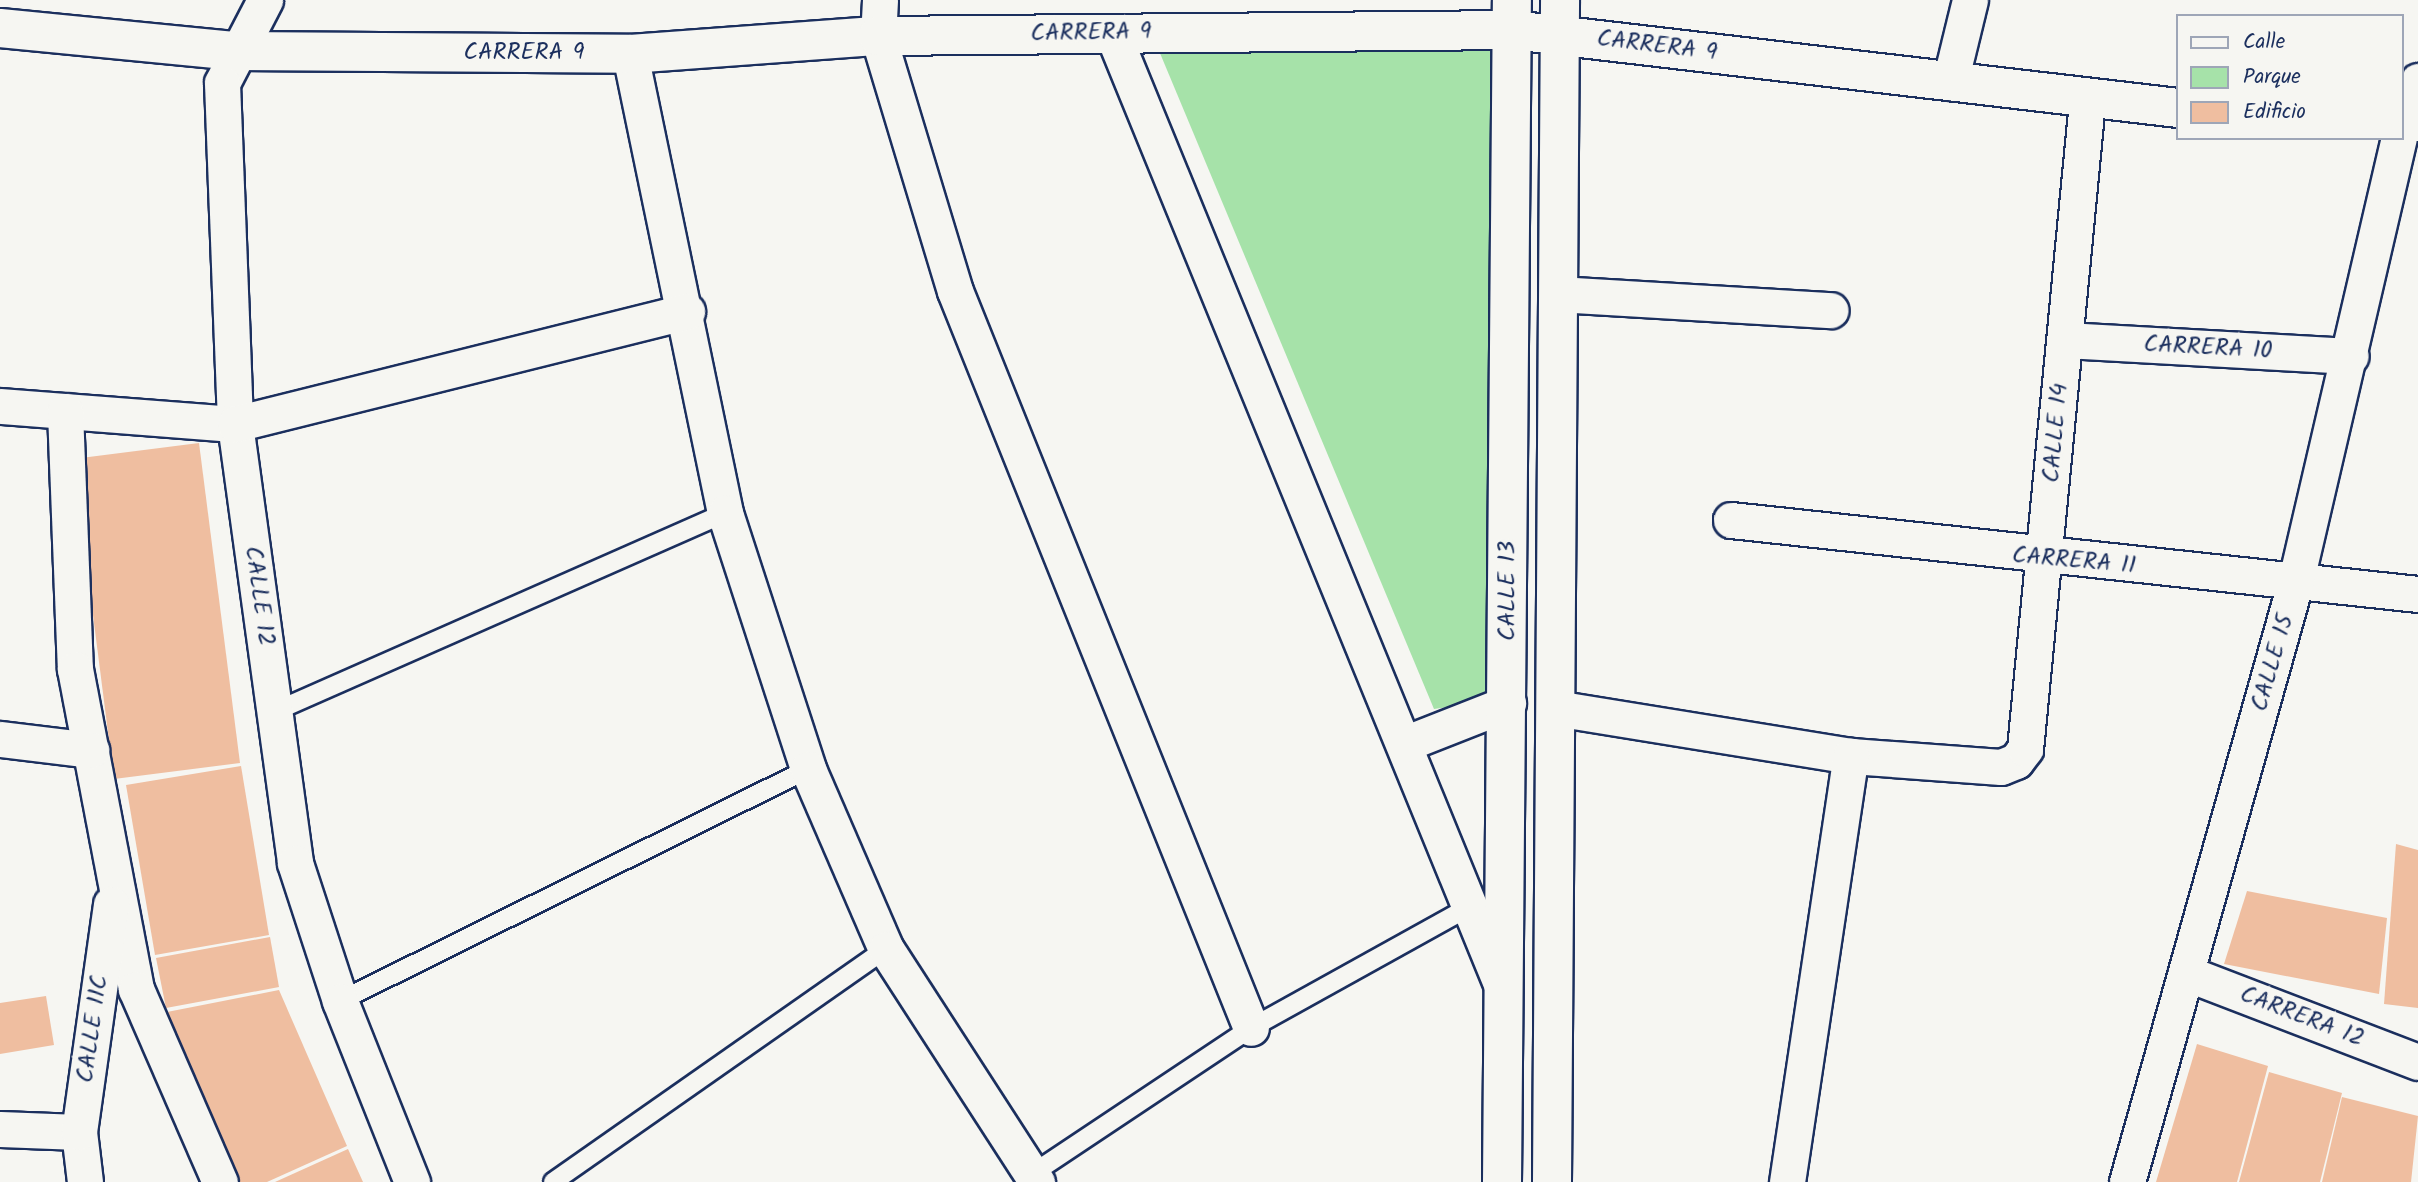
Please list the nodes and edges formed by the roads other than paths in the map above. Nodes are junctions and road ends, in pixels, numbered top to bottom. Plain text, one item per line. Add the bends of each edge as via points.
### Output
1 (265, 0) edge
2 (1970, 0) edge
3 (1513, 15) edge
4 (1560, 17) edge
5 (879, 18) edge
6 (0, 28) edge
7 (1112, 32) junction
8 (236, 51) junction
9 (630, 54) junction
10 (2418, 81) edge
11 (1950, 82) junction
12 (2087, 102) junction
13 (2176, 108) edge
14 (2404, 118) edge
15 (2399, 140) edge
16 (1558, 294) junction
17 (1831, 310) dead end
18 (687, 311) junction
19 (2065, 340) junction
20 (2351, 356) junction
21 (0, 407) edge
22 (65, 411) junction
23 (235, 424) junction
24 (725, 513) junction
25 (1731, 520) dead end
26 (2045, 559) junction
27 (2296, 580) junction
28 (2418, 594) edge
29 (1508, 704) junction
30 (1555, 708) junction
31 (276, 711) junction
32 (0, 739) edge
33 (1404, 744) junction
34 (91, 750) junction
35 (1851, 756) junction
36 (808, 769) junction
37 (115, 876) junction
38 (1471, 906) junction
39 (886, 949) junction
40 (2186, 973) junction
41 (1506, 996) junction
42 (340, 1001) junction
43 (1251, 1028) junction
44 (2418, 1062) edge
45 (0, 1129) edge
46 (79, 1132) junction
47 (1030, 1179) edge
48 (85, 1182) edge
49 (220, 1182) edge
50 (412, 1182) edge
51 (553, 1182) edge
52 (1502, 1182) edge
53 (1552, 1182) edge
54 (1787, 1182) edge
55 (2127, 1182) edge

1 - 8 street, CALLE 12
2 - 11 street
3 - 4 main road, CARRERA 9
3 - 7 main road, CARRERA 9
3 - 29 main road, CALLE 13
4 - 11 main road, CARRERA 9
4 - 16 main road, CALLE 13
5 - 7 main road, CARRERA 9
5 - 9 main road, CARRERA 9
5 - 43 street via 955,291
6 - 8 main road, CARRERA 9
7 - 33 street
8 - 9 main road, CARRERA 9
8 - 23 street, CALLE 12 via 222,83
9 - 18 street
10 - 14 street
11 - 12 main road, CARRERA 9
12 - 13 main road, CARRERA 9
12 - 19 street, CALLE 14
15 - 20 street, CALLE 15
16 - 17 street
16 - 30 main road, CALLE 13
18 - 23 street
18 - 24 street
19 - 20 street, CARRERA 10
19 - 26 street, CALLE 14
20 - 27 street, CALLE 15
21 - 22 street
22 - 23 street
22 - 34 street via 75,669
23 - 31 street, CALLE 12
24 - 31 lane
24 - 36 street
25 - 26 street, CARRERA 11
26 - 27 street, CARRERA 11
26 - 35 street, CALLE 14 via 2025,749 2015,761 2001,767
27 - 28 street, CARRERA 11
27 - 40 street, CALLE 15
29 - 33 street
29 - 41 main road, CALLE 13
30 - 35 street
30 - 53 main road, CALLE 13
31 - 42 street, CALLE 12 via 295,863
32 - 34 street
33 - 38 street
34 - 37 street
35 - 54 street
36 - 39 street
36 - 42 lane
37 - 46 street, CALLE 11C
37 - 49 street via 136,989
38 - 41 street
38 - 43 lane
39 - 47 street
39 - 51 lane
40 - 44 street, CARRERA 12
40 - 55 street, CALLE 15
41 - 52 main road, CALLE 13
42 - 50 street, CALLE 12
43 - 47 lane
45 - 46 street
46 - 48 street, CALLE 11C

